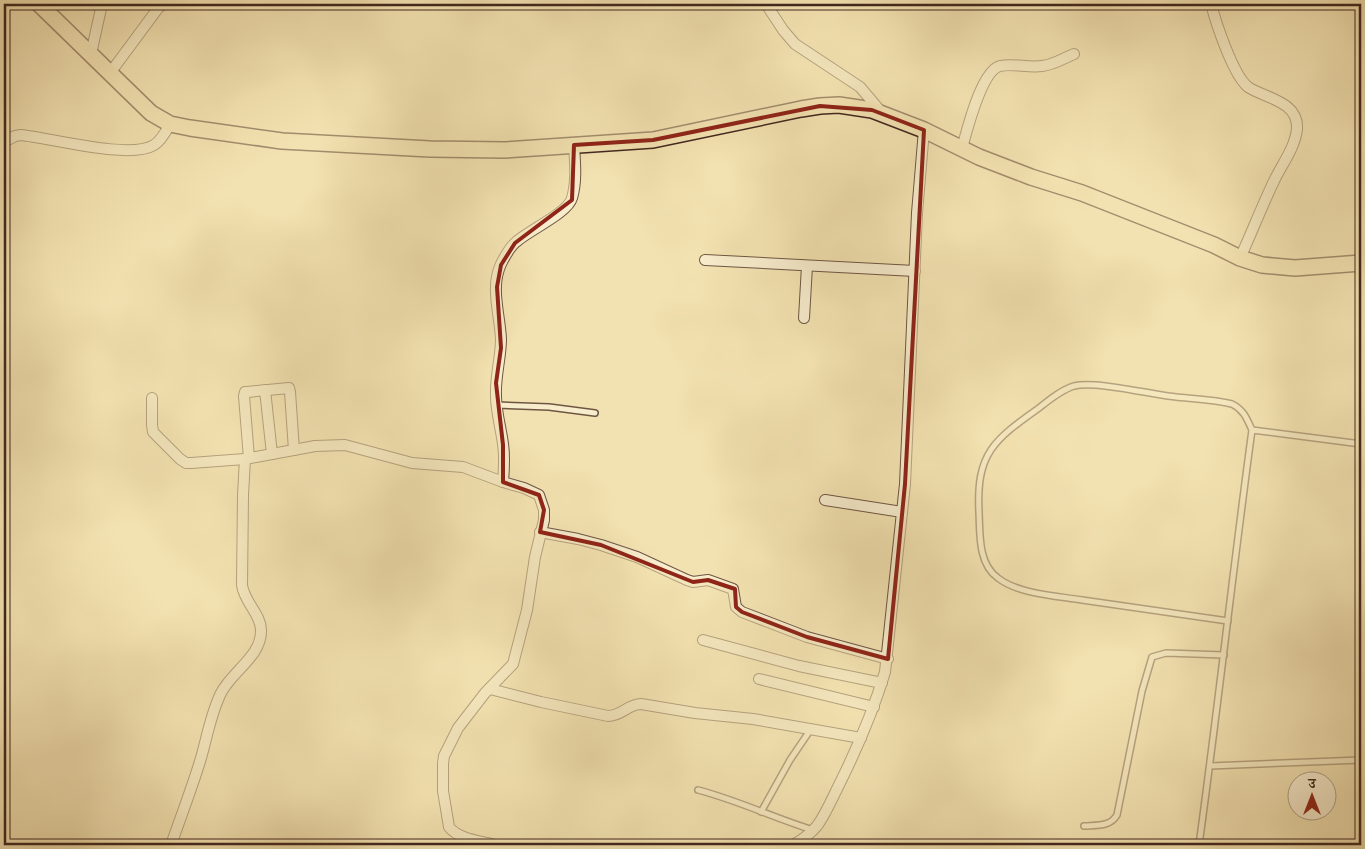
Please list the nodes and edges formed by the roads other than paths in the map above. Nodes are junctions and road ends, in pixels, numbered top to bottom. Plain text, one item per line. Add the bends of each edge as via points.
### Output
1 (39, 4) edge
2 (102, 4) edge
3 (164, 4) edge
4 (766, 4) edge
5 (1211, 4) edge
6 (91, 54) junction
7 (1074, 54) dead end
8 (110, 73) junction
9 (883, 115) junction
10 (170, 124) junction
11 (924, 130) junction
12 (4, 142) edge
13 (574, 145) junction
14 (962, 148) junction
15 (1240, 258) junction
16 (705, 260) dead end
17 (1361, 263) edge
18 (807, 266) junction
19 (915, 271) junction
20 (804, 318) dead end
21 (265, 390) junction
22 (152, 398) dead end
23 (496, 405) junction
24 (595, 413) dead end
25 (1252, 430) junction
26 (1361, 444) edge
27 (294, 450) junction
28 (272, 454) junction
29 (247, 459) junction
30 (503, 482) junction
31 (825, 500) dead end
32 (902, 512) junction
33 (540, 532) junction
34 (1228, 621) junction
35 (703, 640) dead end
36 (1224, 655) junction
37 (888, 659) junction
38 (759, 679) dead end
39 (882, 683) junction
40 (490, 689) junction
41 (874, 707) junction
42 (811, 729) junction
43 (861, 738) junction
44 (1361, 760) edge
45 (1210, 766) junction
46 (698, 790) dead end
47 (761, 812) junction
48 (1084, 826) dead end
49 (813, 830) junction
50 (171, 845) edge
51 (495, 845) edge
52 (793, 845) edge
53 (1199, 845) edge

1 - 6 main road
2 - 6 street
3 - 8 street
4 - 9 street via 795,44 860,87
5 - 15 street via 1243,82 1286,105 1296,120 1297,128 1290,152 1274,180
6 - 8 main road
7 - 14 street via 1042,66 1012,65 994,69 981,91
8 - 10 main road via 151,113
9 - 11 main road
9 - 13 main road via 839,105 820,106 653,140
10 - 12 street via 152,146 128,150 21,135
10 - 13 main road via 282,141 339,144 505,150
11 - 14 main road
11 - 19 street
13 - 23 street via 572,200 514,243 501,265 497,287 501,348
14 - 15 main road via 1031,177 1082,192 1214,244
15 - 17 main road via 1282,268
16 - 18 street
18 - 19 street
18 - 20 street
19 - 32 street
21 - 27 street via 290,390
21 - 28 street
21 - 29 street via 244,394
22 - 29 street via 153,432 183,462
23 - 24 lane
23 - 30 street via 503,445
25 - 26 lane
25 - 34 lane
25 - 34 lane via 1245,414 1232,404 1075,386 1048,401 994,443 983,467 978,493 983,557 988,569 1013,587
27 - 28 street
27 - 30 street via 345,445 412,463 463,467
28 - 29 street
29 - 50 street via 243,495 242,585 245,599 260,623 261,637 257,649 221,693
30 - 33 street via 539,495 544,510
31 - 32 street
32 - 37 street
33 - 37 street via 578,539 637,557 693,582 708,580 722,584 733,589 736,607 742,612 807,637
33 - 40 street via 515,658 511,668
34 - 36 lane
35 - 39 street via 799,666
36 - 45 lane
36 - 48 lane via 1166,653 1152,656 1117,815 1108,824
37 - 39 street
38 - 41 street
39 - 41 street
40 - 42 street via 608,716 641,704
40 - 51 street via 458,728 450,744 443,763 443,791 447,821 452,831
41 - 43 street
42 - 43 street
42 - 47 lane
43 - 49 street via 828,808
44 - 45 lane
45 - 53 lane
46 - 47 lane via 729,798
47 - 49 lane
49 - 52 street

